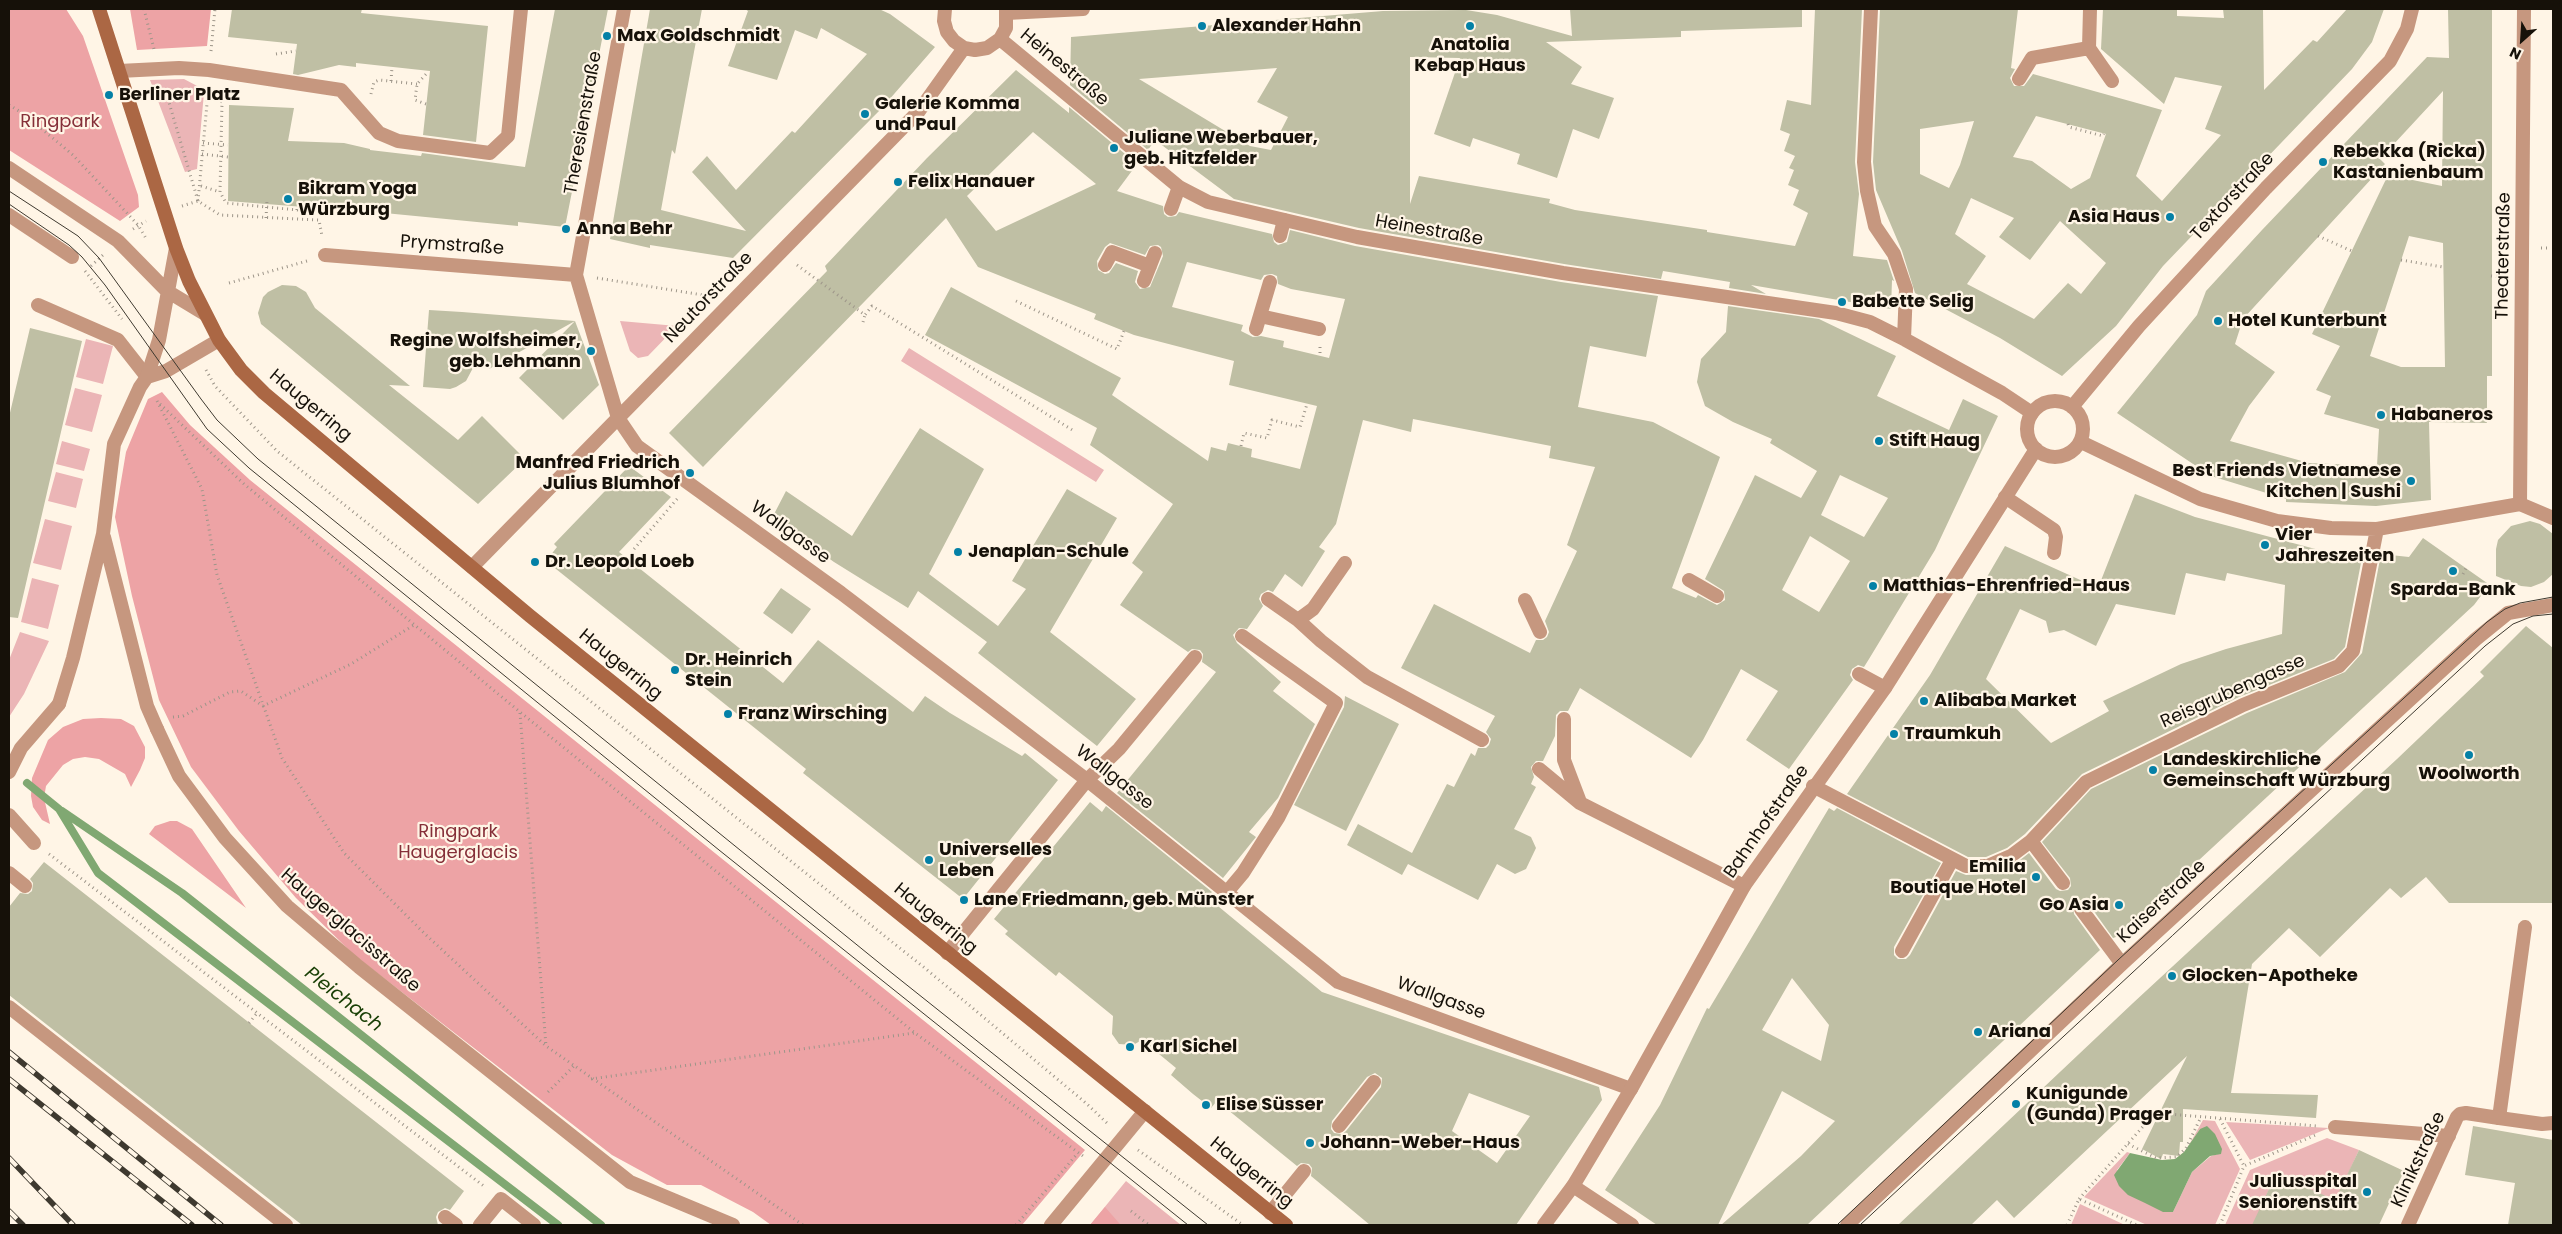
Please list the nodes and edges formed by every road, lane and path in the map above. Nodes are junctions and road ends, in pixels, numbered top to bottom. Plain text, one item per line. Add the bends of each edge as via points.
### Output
1 (100, 9) edge
2 (144, 9) edge
3 (215, 9) edge
4 (520, 9) edge
5 (624, 9) edge
6 (944, 9) edge
7 (1083, 9) edge
8 (1871, 9) edge
9 (2090, 9) edge
10 (2412, 9) edge
11 (2524, 9) edge
12 (1006, 11) edge
13 (1000, 39) junction
14 (964, 48) junction
15 (2089, 48) junction
16 (296, 51) dead end
17 (276, 54) dead end
18 (392, 67) dead end
19 (159, 69) junction
20 (209, 70) junction
21 (119, 71) junction
22 (427, 73) dead end
23 (2019, 79) dead end
24 (379, 80) dead end
25 (391, 81) junction
26 (2112, 81) dead end
27 (417, 84) junction
28 (208, 94) junction
29 (426, 104) dead end
30 (9, 105) edge
31 (2068, 124) dead end
32 (2104, 134) dead end
33 (203, 143) junction
34 (219, 143) junction
35 (228, 145) dead end
36 (202, 154) junction
37 (219, 156) junction
38 (228, 157) dead end
39 (9, 168) edge
40 (201, 186) junction
41 (1179, 187) junction
42 (220, 192) junction
43 (267, 200) dead end
44 (198, 201) junction
45 (297, 206) dead end
46 (267, 207) junction
47 (1171, 209) dead end
48 (9, 215) edge
49 (266, 218) junction
50 (1284, 220) junction
51 (138, 225) dead end
52 (1280, 236) dead end
53 (2318, 236) dead end
54 (176, 248) junction
55 (2352, 251) dead end
56 (780, 253) junction
57 (325, 255) junction
58 (72, 257) dead end
59 (2401, 260) dead end
60 (1104, 265) dead end
61 (2443, 268) dead end
62 (85, 270) dead end
63 (576, 275) junction
64 (1144, 281) dead end
65 (1270, 282) dead end
66 (228, 283) dead end
67 (100, 290) dead end
68 (167, 291) junction
69 (734, 300) junction
70 (1016, 301) dead end
71 (38, 305) dead end
72 (205, 314) junction
73 (865, 315) junction
74 (863, 322) dead end
75 (1320, 329) dead end
76 (1124, 331) dead end
77 (1904, 339) junction
78 (219, 340) junction
79 (196, 353) junction
80 (148, 377) junction
81 (1307, 404) dead end
82 (2072, 406) junction
83 (2032, 413) junction
84 (618, 418) junction
85 (1074, 431) dead end
86 (2081, 442) junction
87 (1241, 446) dead end
88 (2036, 449) junction
89 (690, 484) junction
90 (2005, 497) junction
91 (2520, 504) junction
92 (2553, 518) edge
93 (2377, 529) junction
94 (103, 534) junction
95 (634, 549) dead end
96 (2054, 553) dead end
97 (1344, 563) dead end
98 (472, 567) junction
99 (2466, 568) dead end
100 (2463, 574) dead end
101 (1688, 580) dead end
102 (1717, 596) dead end
103 (1268, 599) dead end
104 (1524, 600) dead end
105 (2553, 605) edge
106 (1298, 620) junction
107 (414, 626) junction
108 (1540, 632) dead end
109 (1242, 636) dead end
110 (1195, 657) dead end
111 (1859, 674) dead end
112 (1886, 688) junction
113 (148, 706) junction
114 (263, 706) junction
115 (520, 712) junction
116 (1564, 719) dead end
117 (1482, 740) dead end
118 (1539, 769) dead end
119 (9, 772) edge
120 (1087, 780) junction
121 (1813, 786) junction
122 (1580, 803) junction
123 (9, 815) edge
124 (2031, 841) junction
125 (34, 843) joint
126 (1952, 860) junction
127 (9, 873) edge
128 (2063, 883) dead end
129 (25, 886) dead end
130 (1744, 886) junction
131 (1227, 892) junction
132 (2081, 909) dead end
133 (2525, 926) dead end
134 (1902, 951) dead end
135 (947, 953) junction
136 (2122, 964) junction
137 (9, 1007) edge
138 (257, 1013) junction
139 (249, 1022) dead end
140 (915, 1033) junction
141 (546, 1046) junction
142 (574, 1066) junction
143 (590, 1079) junction
144 (1374, 1082) dead end
145 (1631, 1089) junction
146 (534, 1106) junction
147 (1145, 1111) junction
148 (2201, 1117) junction
149 (2499, 1118) junction
150 (2220, 1119) junction
151 (2553, 1123) edge
152 (1340, 1126) dead end
153 (2335, 1127) junction
154 (2449, 1136) junction
155 (1122, 1139) junction
156 (2128, 1144) junction
157 (1078, 1153) junction
158 (2244, 1166) junction
159 (1099, 1167) junction
160 (1304, 1171) dead end
161 (1573, 1186) junction
162 (2079, 1199) junction
163 (501, 1200) junction
164 (1131, 1211) dead end
165 (1270, 1213) junction
166 (445, 1217) dead end
167 (286, 1225) edge
168 (456, 1225) edge
169 (480, 1225) edge
170 (534, 1225) edge
171 (733, 1225) edge
172 (803, 1225) edge
173 (1016, 1225) edge
174 (1051, 1225) edge
175 (1149, 1225) edge
176 (1243, 1225) edge
177 (1286, 1225) edge
178 (1544, 1225) edge
179 (1632, 1225) edge
180 (1847, 1225) edge
181 (2067, 1225) edge
182 (2137, 1225) edge
183 (2220, 1225) edge
184 (2408, 1225) edge

1 - 21 main road, Haugerring
2 - 19 path
3 - 20 path
4 - 20 street via 508,136 490,153 398,141 379,133 341,90
5 - 63 street, Theresienstraße
6 - 14 street via 947,32
7 - 12 street
8 - 77 street via 1865,171 1875,226 1894,254 1906,289
9 - 15 street
10 - 82 street, Textorstraße via 2407,30 2390,61 2266,188 2139,326
11 - 91 street, Theaterstraße
12 - 13 street via 1006,28
13 - 14 street via 987,48
13 - 41 street, Heinestraße
14 - 56 street, Neutorstraße via 919,111
15 - 23 street via 2032,58
15 - 26 street
16 - 17 path
18 - 25 path
19 - 20 street
19 - 21 street
19 - 44 path
20 - 28 path
21 - 54 main road, Haugerring
22 - 27 path
24 - 25 path
25 - 27 path
27 - 29 path via 414,100
28 - 33 path
28 - 34 path via 222,102
30 - 51 path via 73,155
31 - 32 path via 2069,127
33 - 34 path
33 - 36 path
34 - 35 path
34 - 37 path
36 - 37 path
36 - 40 path
37 - 38 path
37 - 42 path
39 - 68 street via 118,241
40 - 42 path
40 - 44 path
41 - 47 street
41 - 50 street, Heinestraße via 1208,202
42 - 46 path via 226,203
43 - 46 path
44 - 49 path via 220,215
45 - 46 path via 297,210
46 - 49 path
48 - 58 street
49 - 57 path via 319,220
50 - 52 street
50 - 77 street, Heinestraße via 1357,237 1563,273 1836,313 1870,322
53 - 55 path
54 - 68 street
54 - 72 main road, Haugerring
56 - 69 street, Neutorstraße
56 - 73 path
57 - 63 street, Prymstraße
57 - 66 path
59 - 61 path
60 - 64 street via 1112,252 1153,260
62 - 67 path
63 - 69 path
63 - 84 street, Theresienstraße
65 - 75 street via 1258,322
68 - 72 street
68 - 80 street, Haugerglacisstraße via 159,340
69 - 84 street, Neutorstraße
70 - 76 path via 1117,349
71 - 80 street via 118,340
72 - 78 main road, Haugerring
73 - 74 path
73 - 85 path via 872,306
77 - 83 street, Heinestraße
78 - 79 street
78 - 98 main road, Haugerring via 241,370 264,393
79 - 80 street via 166,371
79 - 155 path via 215,386 277,450 926,969 1087,1104
80 - 94 street, Haugerglacisstraße via 140,387 114,444
81 - 87 path via 1300,427 1272,420 1267,438 1244,433
82 - 83 street via 2055,401 2038,407
82 - 86 street via 2082,422
83 - 88 street via 2027,428
84 - 89 street, Wallgasse via 638,446
84 - 98 street, Neutorstraße
86 - 88 street via 2069,454 2060,457 2043,455
86 - 93 street via 2176,489 2225,508 2304,526
88 - 90 street, Bahnhofstraße
89 - 95 path
89 - 120 street, Wallgasse
90 - 96 street via 2054,530
90 - 112 street, Bahnhofstraße
91 - 92 street
91 - 93 street
93 - 124 street, Reisgrubengasse via 2353,651 2339,666 2243,705 2086,782
94 - 113 street, Haugerglacisstraße
94 - 119 street, Haugerglacisstraße via 59,704 21,748
97 - 106 street via 1313,609
98 - 135 main road, Haugerring
99 - 100 path
101 - 102 street
103 - 106 street
104 - 108 street
105 - 136 street, Kaiserstraße via 2508,613 2476,639
106 - 117 street via 1367,677
107 - 114 path via 351,664
107 - 114 path via 244,484 158,402 202,489 217,574
107 - 115 path
109 - 131 street via 1336,703 1278,818
110 - 120 street via 1119,749
111 - 112 street
112 - 121 street, Bahnhofstraße
113 - 114 path via 163,715 183,716 230,692 241,691
113 - 146 street, Haugerglacisstraße via 179,776 225,838 287,906
114 - 141 path via 282,758 344,853 425,934
115 - 140 path
115 - 141 path
116 - 122 street via 1564,760
118 - 122 street
120 - 131 street, Wallgasse
120 - 135 street
121 - 126 street, Reisgrubengasse
121 - 130 street, Bahnhofstraße
122 - 130 street
123 - 125 street
124 - 126 street, Reisgrubengasse via 2011,856 1988,866 1966,866
124 - 128 street
125 - 138 path
126 - 134 street
127 - 129 street
130 - 145 street, Bahnhofstraße
131 - 145 street, Wallgasse via 1338,982
132 - 136 street
133 - 149 street
135 - 147 main road, Haugerring
136 - 180 street, Kaiserstraße
137 - 167 street
138 - 139 path
138 - 163 path
140 - 143 path
140 - 157 path
141 - 142 path
142 - 143 path
142 - 146 path
143 - 172 path
144 - 152 street
145 - 161 street, Bahnhofstraße
146 - 171 street, Haugerglacisstraße via 630,1182
147 - 155 street
147 - 165 main road, Haugerring
148 - 150 path
148 - 156 path via 2155,1113
148 - 156 path via 2186,1148 2176,1157 2156,1158
149 - 151 street, Klinikstraße
149 - 154 street, Klinikstraße via 2460,1114
150 - 153 path
150 - 158 path
153 - 154 street
153 - 158 path
154 - 184 street, Klinikstraße
155 - 159 street
155 - 176 path
156 - 162 path
157 - 159 path
157 - 173 path
158 - 183 path
159 - 174 street
160 - 165 street
161 - 178 street, Bahnhofstraße
161 - 179 street
162 - 181 path
162 - 182 path
163 - 169 street
163 - 170 street
164 - 175 path
165 - 177 main road, Haugerring
166 - 168 street

